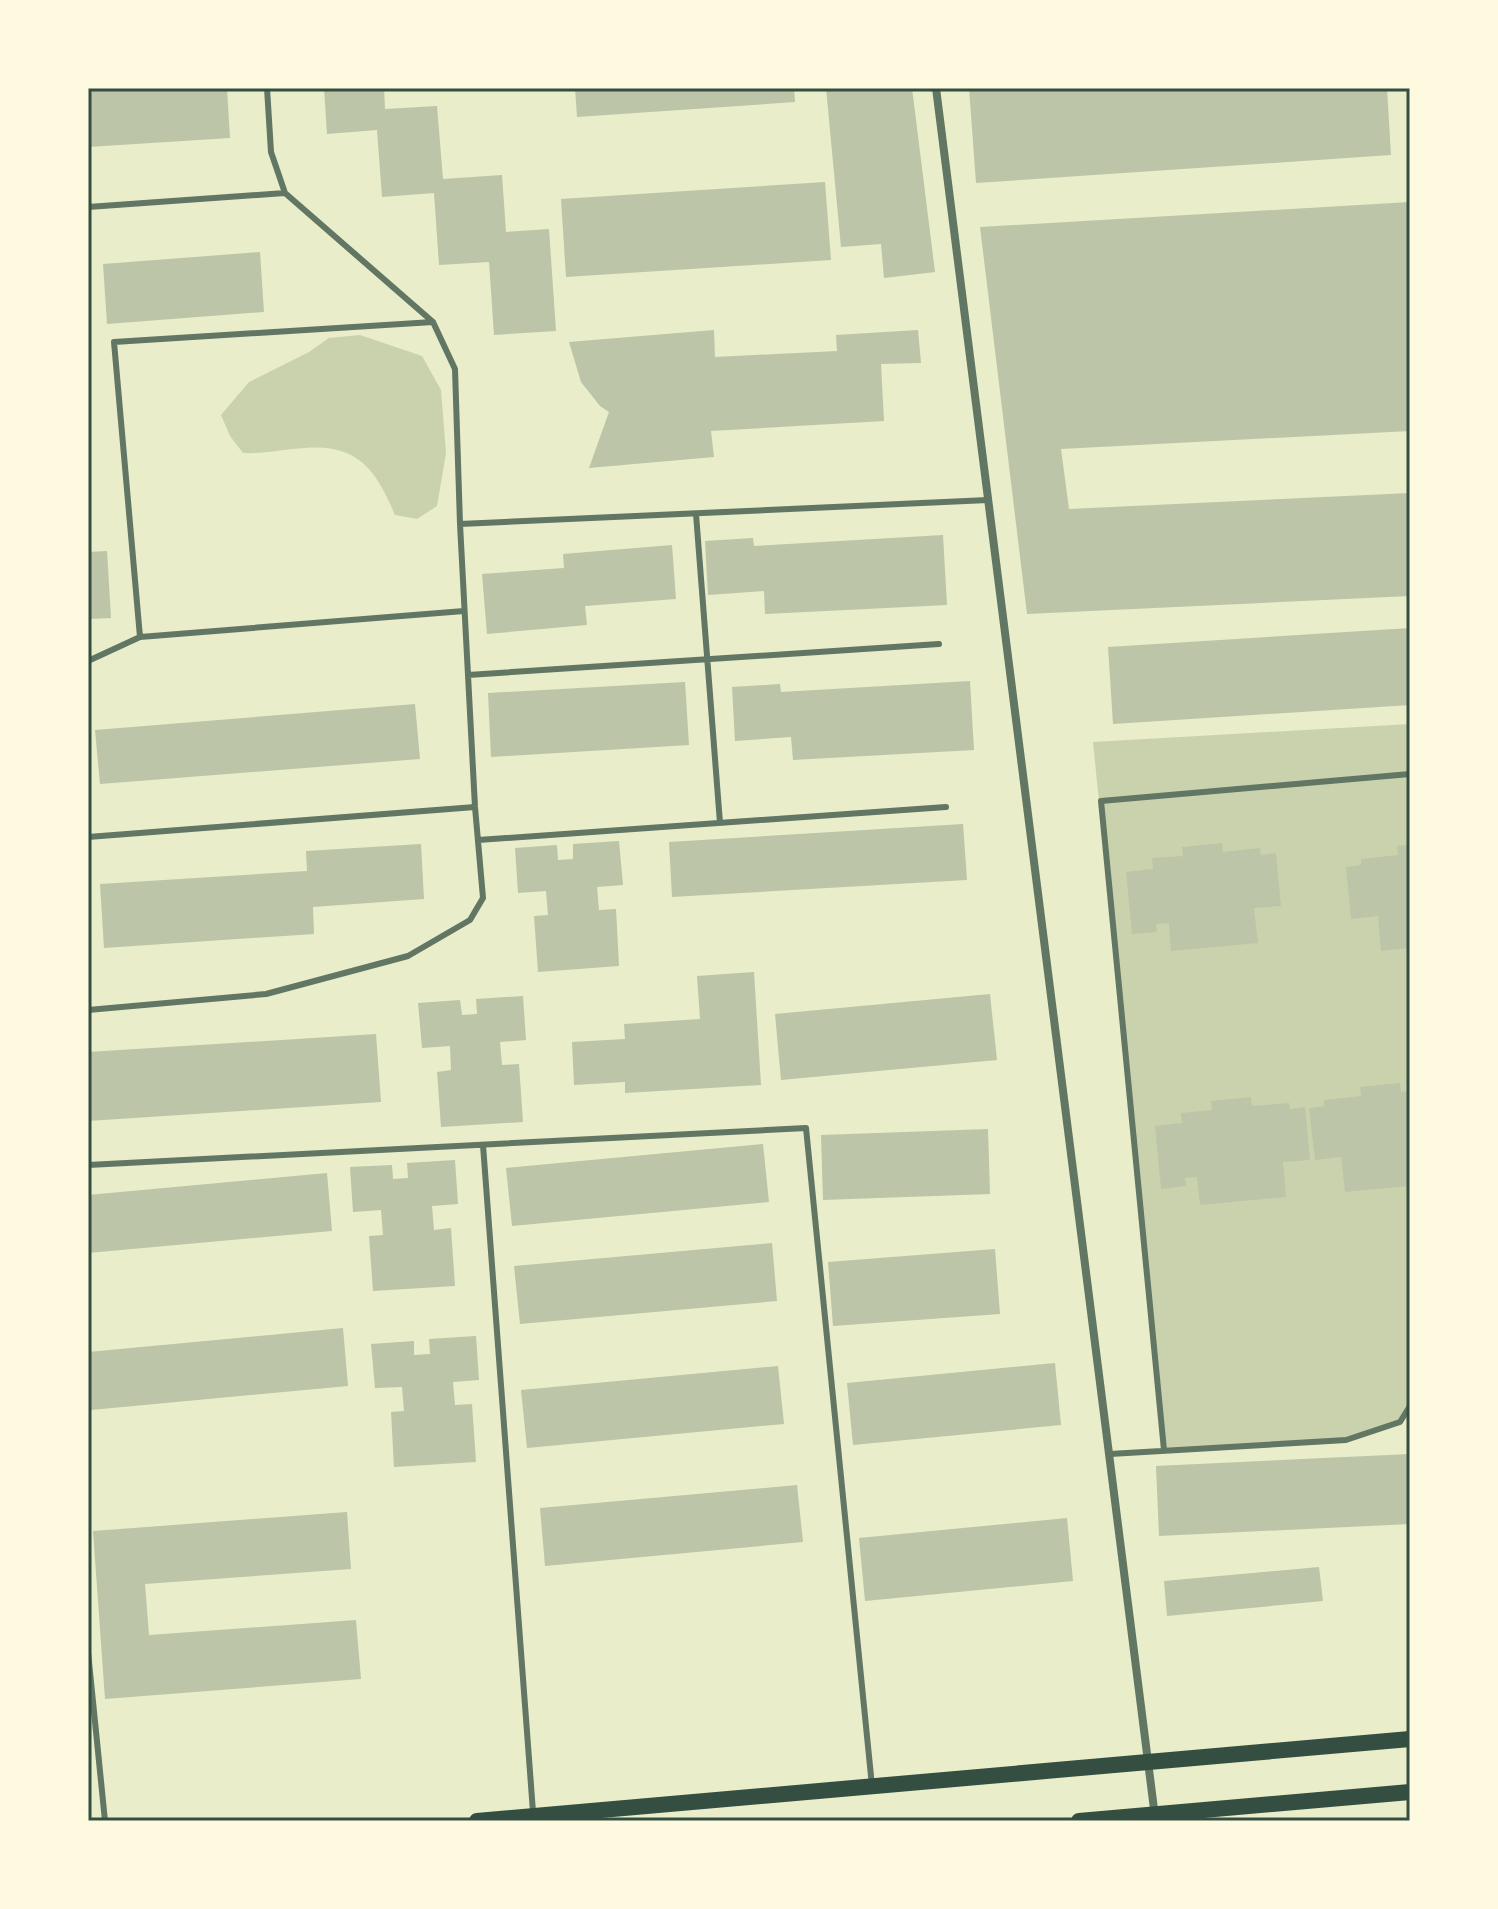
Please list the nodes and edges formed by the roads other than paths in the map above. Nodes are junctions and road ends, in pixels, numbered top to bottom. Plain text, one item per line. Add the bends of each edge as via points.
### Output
1 (267, 88) edge
2 (936, 88) edge
3 (285, 193) junction
4 (88, 207) edge
5 (433, 322) junction
6 (988, 500) junction
7 (696, 514) junction
8 (460, 524) junction
9 (464, 611) junction
10 (140, 637) junction
11 (939, 644) dead end
12 (708, 658) junction
13 (88, 661) edge
14 (468, 675) junction
15 (1410, 774) edge
16 (475, 807) junction
17 (946, 807) dead end
18 (720, 823) junction
19 (88, 837) edge
20 (478, 840) junction
21 (88, 1010) edge
22 (483, 1145) junction
23 (88, 1165) edge
24 (1410, 1406) edge
25 (1164, 1450) junction
26 (1110, 1454) junction
27 (88, 1652) edge
28 (1410, 1739) edge
29 (1149, 1762) junction
30 (872, 1786) junction
31 (1410, 1792) edge
32 (534, 1816) junction
33 (1155, 1817) edge
34 (105, 1821) edge
35 (477, 1821) edge
36 (1079, 1821) edge

1 - 3 lane via 271,152
2 - 6 street
3 - 4 lane
3 - 5 lane
5 - 8 lane via 455,369
5 - 10 lane via 114,342
6 - 7 lane
6 - 26 street
7 - 8 lane
7 - 12 lane
8 - 9 lane
9 - 10 lane
9 - 14 lane
10 - 13 lane
11 - 12 lane
12 - 14 lane
12 - 18 lane
14 - 16 lane
15 - 25 lane via 1101,801
16 - 19 lane
16 - 20 lane
17 - 18 lane
18 - 20 lane
20 - 21 lane via 483,898 470,920 408,956 266,994
22 - 23 lane
22 - 30 lane via 806,1128
22 - 32 lane
24 - 25 lane via 1400,1422 1346,1440
25 - 26 lane
26 - 29 street
27 - 34 lane
28 - 29 main road
29 - 30 main road
29 - 33 street
30 - 32 main road
31 - 33 main road
32 - 35 main road
33 - 36 main road

